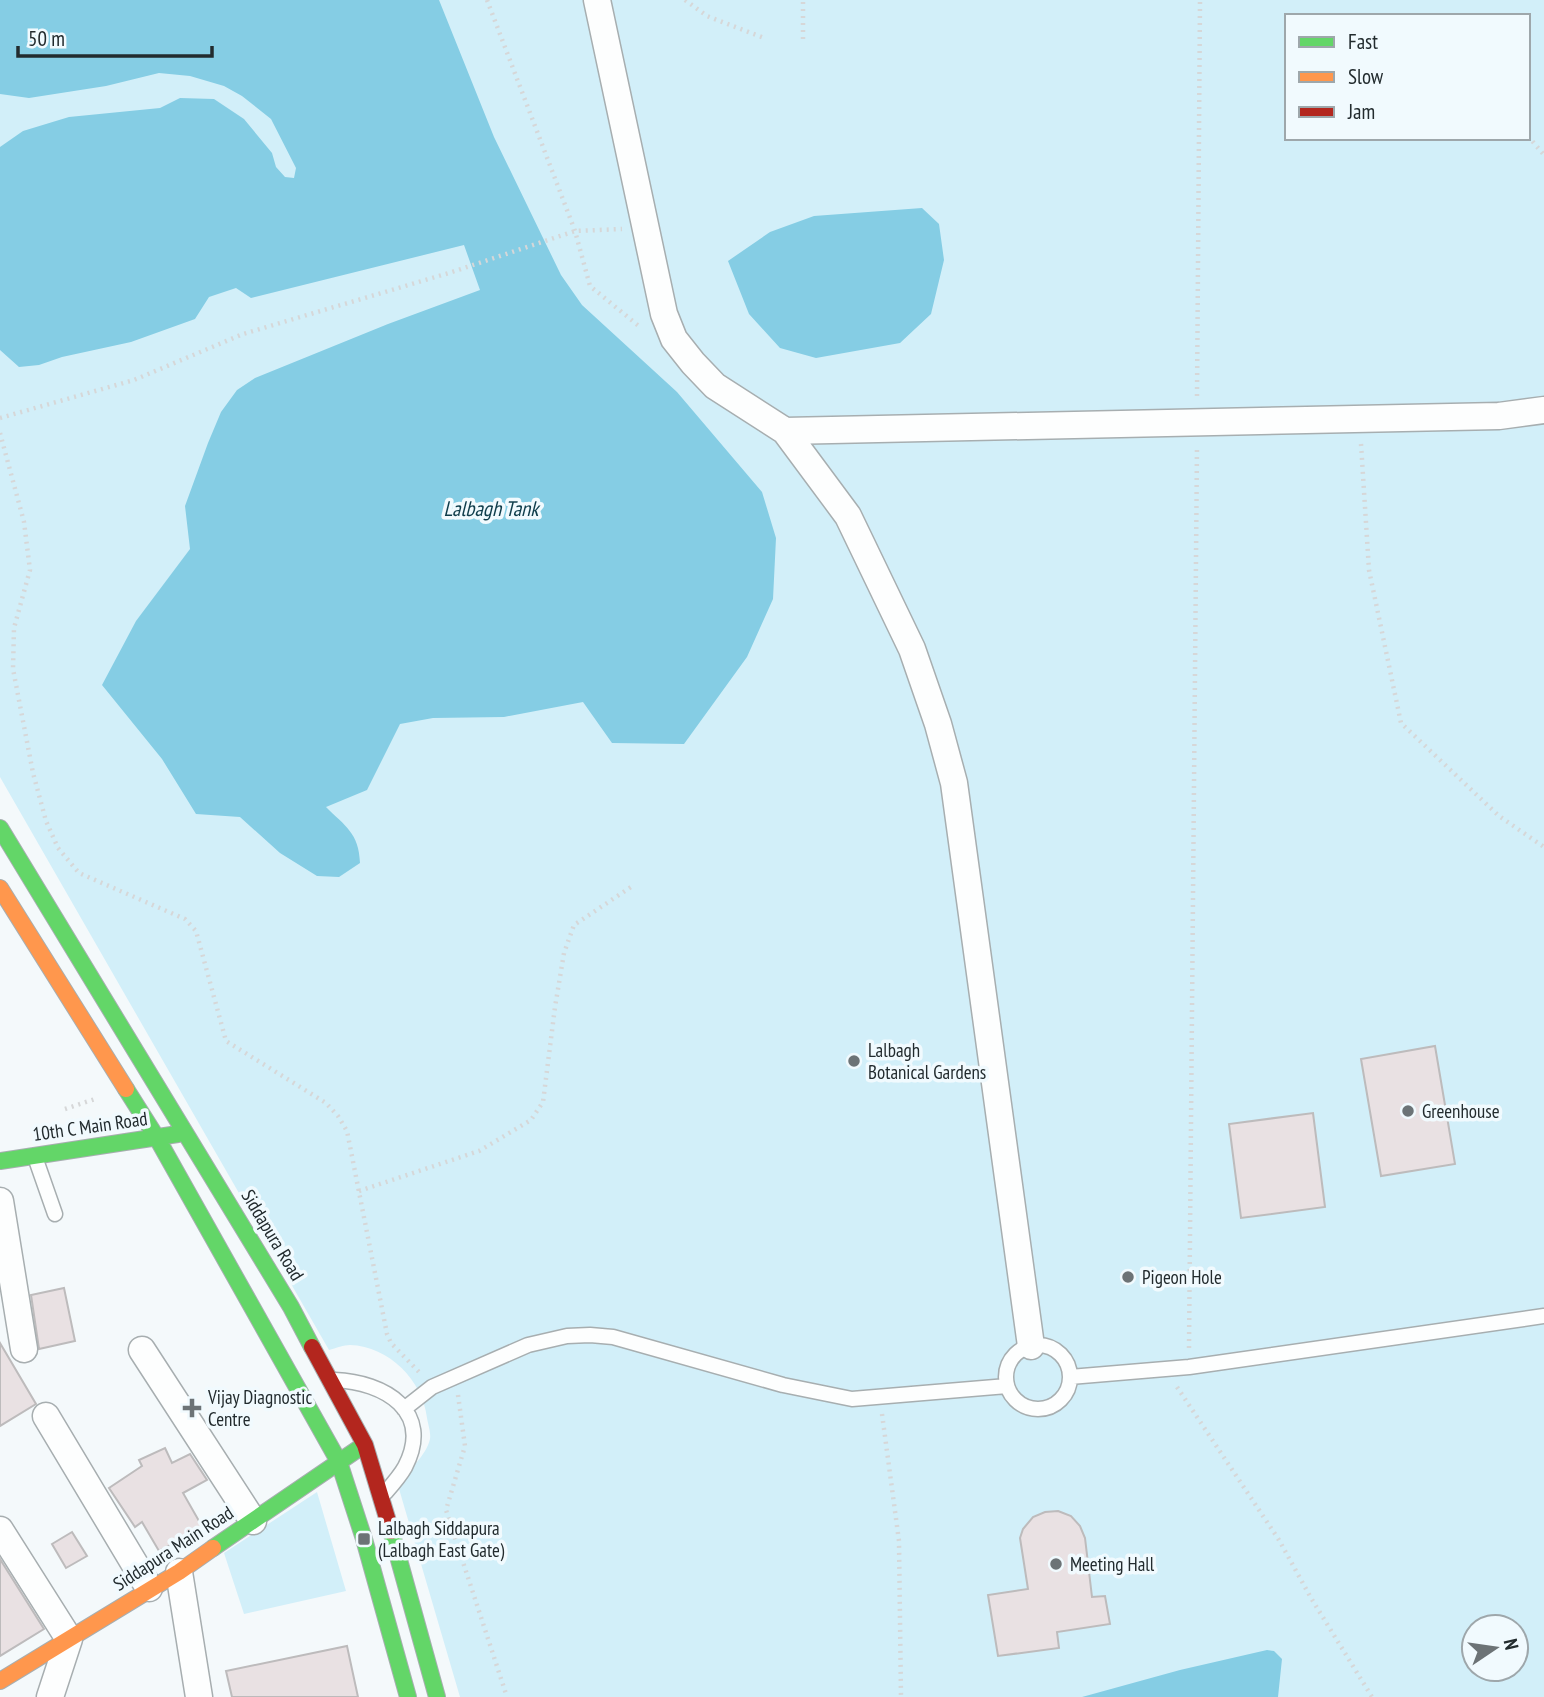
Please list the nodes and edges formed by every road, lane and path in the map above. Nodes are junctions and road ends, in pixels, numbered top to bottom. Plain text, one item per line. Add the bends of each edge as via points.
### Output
1 (487, 0) edge
2 (597, 0) edge
3 (685, 0) edge
4 (803, 0) edge
5 (1200, 0) edge
6 (764, 38) dead end
7 (803, 39) dead end
8 (1530, 138) edge
9 (1544, 155) edge
10 (648, 228) junction
11 (575, 231) junction
12 (641, 328) dead end
13 (1544, 410) edge
14 (0, 418) edge
15 (1359, 419) junction
16 (1197, 422) junction
17 (785, 431) junction
18 (0, 433) edge
19 (0, 828) edge
20 (1544, 847) edge
21 (631, 887) dead end
22 (0, 888) edge
23 (186, 1133) junction
24 (157, 1138) junction
25 (34, 1156) junction
26 (0, 1161) edge
27 (359, 1191) junction
28 (0, 1201) edge
29 (55, 1214) dead end
30 (1544, 1316) edge
31 (1031, 1346) junction
32 (24, 1349) dead end
33 (142, 1350) dead end
34 (1189, 1367) junction
35 (1165, 1368) junction
36 (456, 1376) junction
37 (1070, 1377) junction
38 (330, 1380) junction
39 (1007, 1386) junction
40 (432, 1387) junction
41 (879, 1396) junction
42 (404, 1409) junction
43 (46, 1416) dead end
44 (365, 1445) junction
45 (339, 1462) junction
46 (382, 1498) junction
47 (253, 1521) junction
48 (0, 1530) edge
49 (179, 1572) junction
50 (149, 1588) junction
51 (69, 1639) junction
52 (0, 1681) edge
53 (50, 1697) edge
54 (199, 1697) edge
55 (408, 1697) edge
56 (437, 1697) edge
57 (507, 1697) edge
58 (901, 1697) edge
59 (1372, 1697) edge

1 - 11 path
2 - 10 street
3 - 6 path via 707,16
4 - 7 path
5 - 16 path
8 - 9 path
10 - 11 path
10 - 17 street via 664,314 674,339 715,386
11 - 12 path via 590,286
11 - 14 path via 243,334 134,380
13 - 15 street via 1499,416
15 - 16 street
15 - 20 path via 1369,570 1401,723 1499,817
16 - 17 street
16 - 34 path
17 - 31 street via 848,516 912,649 954,783
18 - 27 path via 24,522 30,570 14,628 13,669 33,773 58,848 79,873 185,919 196,931 226,1041 326,1103 338,1116 347,1131
19 - 23 main road, Siddapura Road
21 - 27 path via 573,925 555,1007 544,1102 531,1120 479,1151
22 - 24 main road
23 - 24 main road, 10th C Main Road
23 - 38 main road, Siddapura Road
24 - 25 main road, 10th C Main Road
24 - 45 main road
25 - 26 main road, 10th C Main Road
25 - 29 lane
27 - 40 path via 387,1334
28 - 32 street
30 - 34 lane
31 - 37 lane via 1044,1345 1056,1351 1065,1359
31 - 39 lane via 1010,1361
33 - 47 street
34 - 35 lane
35 - 37 lane
35 - 59 path via 1279,1540
36 - 40 lane
36 - 41 lane via 528,1345 567,1336 603,1335 783,1385 852,1399
36 - 57 path via 465,1446 446,1510
37 - 39 lane via 1064,1396 1045,1409 1021,1405
38 - 42 lane via 382,1389
38 - 44 main road, Siddapura Road
39 - 41 lane
40 - 42 lane
41 - 58 path via 899,1541
42 - 46 lane via 413,1434 409,1457
43 - 50 street
44 - 45 main road, Siddapura Main Road
44 - 46 main road, Siddapura Road
45 - 47 main road, Siddapura Main Road
45 - 55 main road
46 - 56 main road, Siddapura Road
47 - 49 main road, Siddapura Main Road
48 - 51 street
49 - 50 main road, Siddapura Main Road
49 - 54 street
50 - 51 main road, Siddapura Main Road
51 - 52 main road, Siddapura Main Road
51 - 53 street

